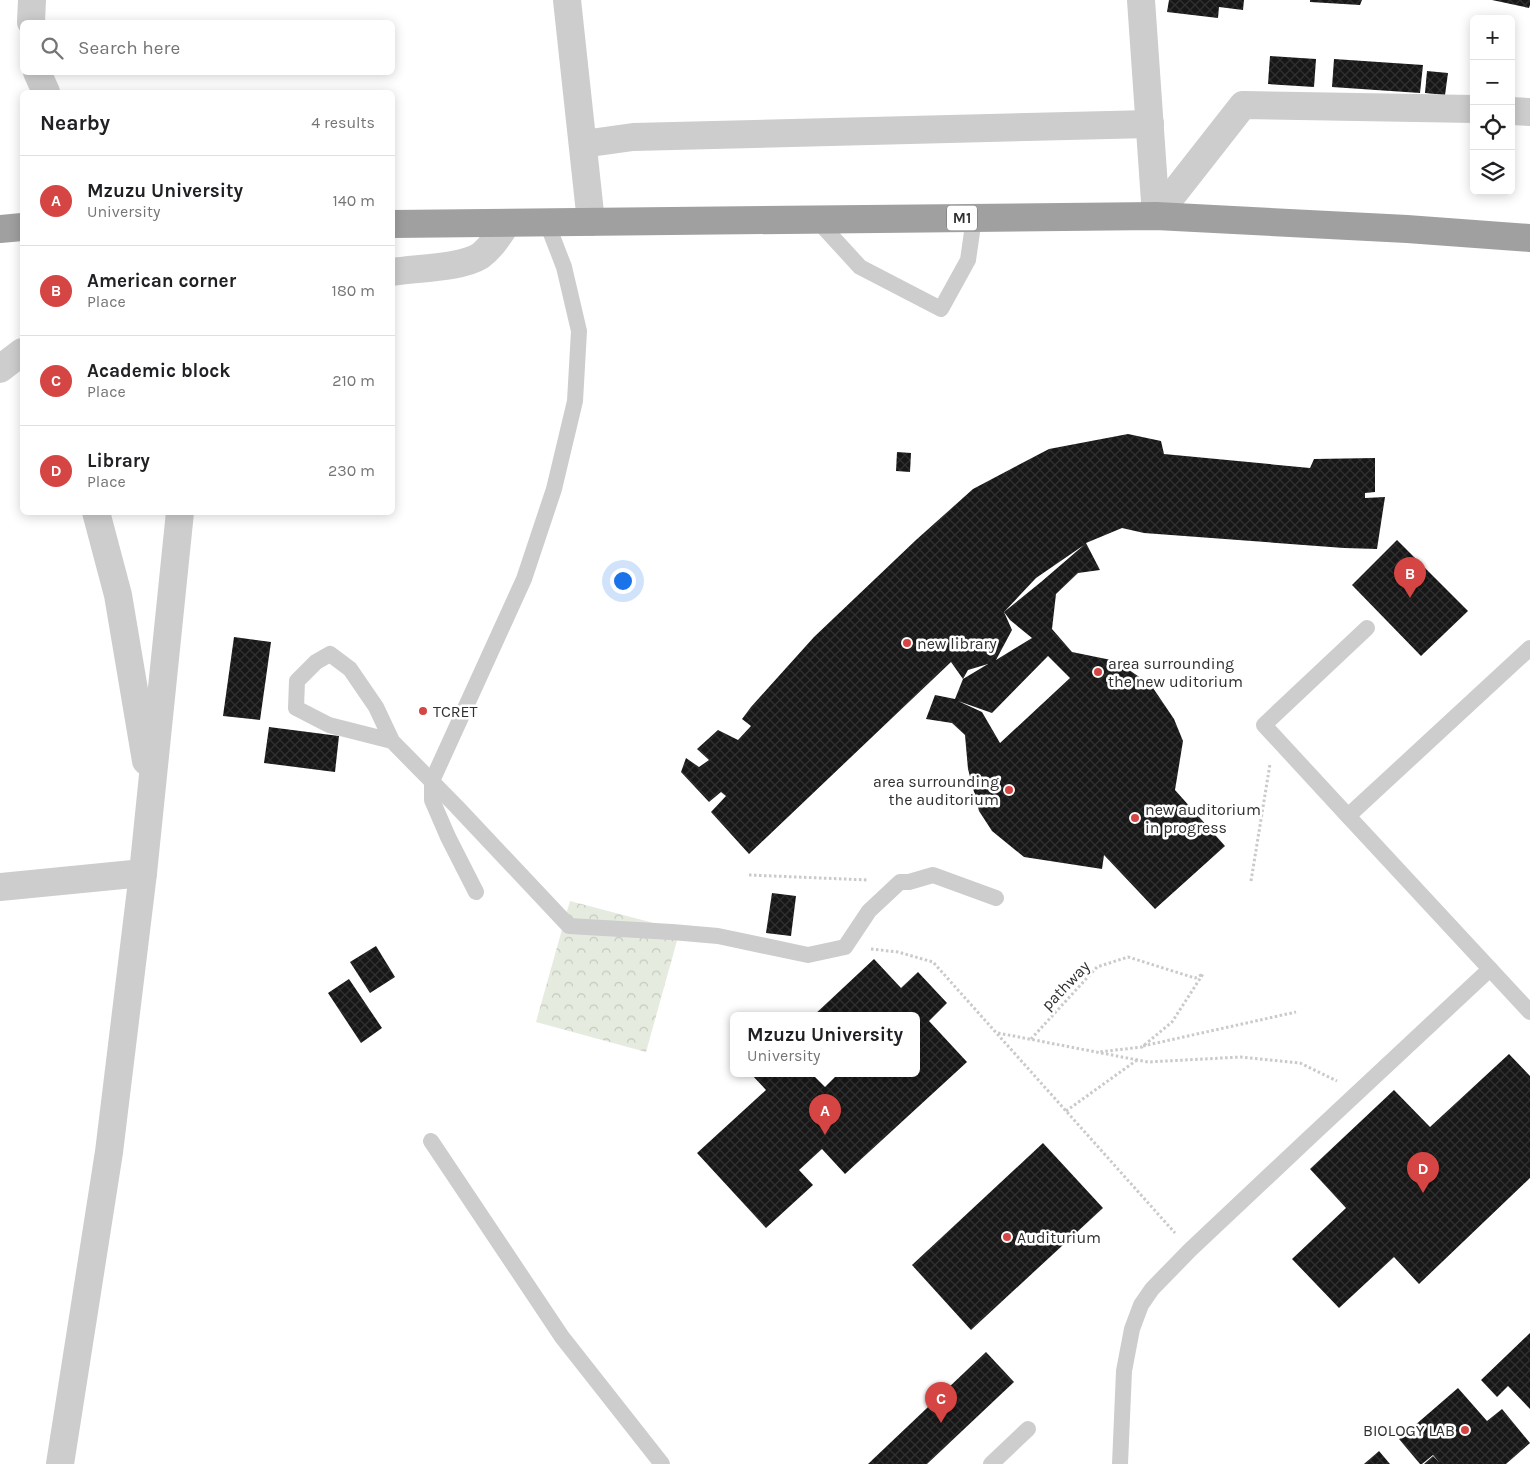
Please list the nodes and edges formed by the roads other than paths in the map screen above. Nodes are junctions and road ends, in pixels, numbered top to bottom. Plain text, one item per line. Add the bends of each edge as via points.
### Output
1 (32, 0) edge
2 (567, 0) edge
3 (1141, 0) edge
4 (32, 20) edge
5 (38, 75) edge
6 (45, 90) edge
7 (1470, 109) edge
8 (1515, 111) edge
9 (1530, 112) edge
10 (1150, 124) junction
11 (583, 144) junction
12 (1156, 216) junction
13 (974, 218) junction
14 (816, 219) junction
15 (591, 222) junction
16 (507, 223) junction
17 (547, 223) junction
18 (395, 224) edge
19 (20, 228) edge
20 (0, 229) edge
21 (1530, 238) edge
22 (395, 272) edge
23 (20, 354) edge
24 (0, 369) edge
25 (97, 515) edge
26 (180, 515) edge
27 (1367, 628) dead end
28 (1530, 648) edge
29 (392, 741) junction
30 (432, 781) junction
31 (152, 795) junction
32 (1348, 816) junction
33 (143, 873) junction
34 (0, 887) edge
35 (476, 892) dead end
36 (996, 898) dead end
37 (1490, 969) junction
38 (1530, 1012) edge
39 (431, 1141) dead end
40 (1028, 1429) dead end
41 (60, 1464) edge
42 (662, 1464) edge
43 (991, 1464) edge
44 (1120, 1464) edge

1 - 4 street
2 - 11 street
3 - 10 street
5 - 6 street
7 - 12 street via 1243,105
8 - 9 street
10 - 11 street via 633,137
10 - 12 street
11 - 15 street
12 - 13 highway, M1
12 - 21 highway, M1
13 - 14 highway, M1
13 - 14 lane via 968,260 941,309 860,267
14 - 15 highway, M1
15 - 17 highway, M1
16 - 17 highway, M1
16 - 18 highway, M1
16 - 22 street via 480,256 452,265
17 - 30 lane via 564,267 580,331 575,401 554,489 524,579
19 - 20 highway
23 - 24 street
25 - 31 street via 118,594
26 - 31 street
27 - 32 lane via 1264,725
28 - 32 lane
29 - 29 lane via 329,725 296,708 297,681 316,662 330,654 350,669 376,707
29 - 30 lane
30 - 35 lane via 432,800
30 - 36 lane via 570,926 718,936 808,955 845,947 869,911 900,882 933,875
31 - 33 street
32 - 37 lane
33 - 34 street
33 - 41 street via 109,1152
37 - 38 lane
37 - 44 lane via 1152,1289 1141,1305 1132,1329 1124,1371
39 - 42 lane via 562,1336
40 - 43 lane

